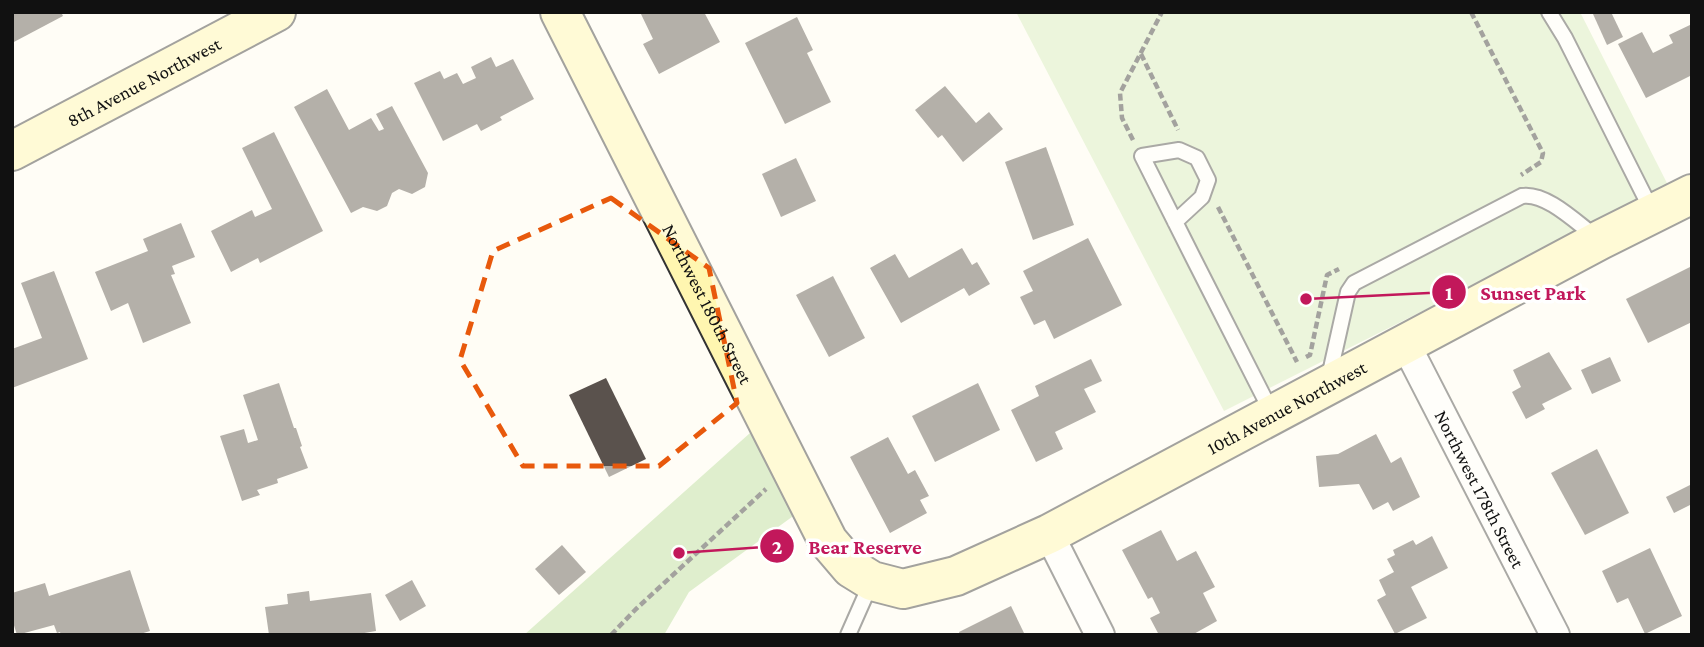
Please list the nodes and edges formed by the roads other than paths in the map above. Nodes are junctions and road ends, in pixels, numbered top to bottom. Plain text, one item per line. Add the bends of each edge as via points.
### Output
1 (276, 12) edge
2 (560, 12) edge
3 (1549, 12) edge
4 (12, 151) edge
5 (1692, 194) edge
6 (1653, 212) junction
7 (1175, 222) junction
8 (1600, 240) junction
9 (1405, 343) junction
10 (1327, 385) junction
11 (1272, 414) junction
12 (1049, 534) junction
13 (872, 582) junction
14 (848, 635) edge
15 (1100, 635) edge
16 (1555, 635) edge

1 - 4 street, 8th Avenue Northwest
2 - 13 street, Northwest 180th Street via 828,541 851,568
3 - 6 lane
5 - 6 street, 10th Avenue Northwest
6 - 8 street, 10th Avenue Northwest
7 - 7 lane via 1142,156 1180,150 1197,158 1208,180 1202,197
7 - 11 lane
8 - 9 street, 10th Avenue Northwest
8 - 10 lane via 1532,194 1354,283
9 - 10 street, 10th Avenue Northwest
9 - 16 street, Northwest 178th Street
10 - 11 street, 10th Avenue Northwest
11 - 12 street, 10th Avenue Northwest
12 - 13 street, 10th Avenue Northwest via 956,576 904,589
12 - 15 street
13 - 14 lane

